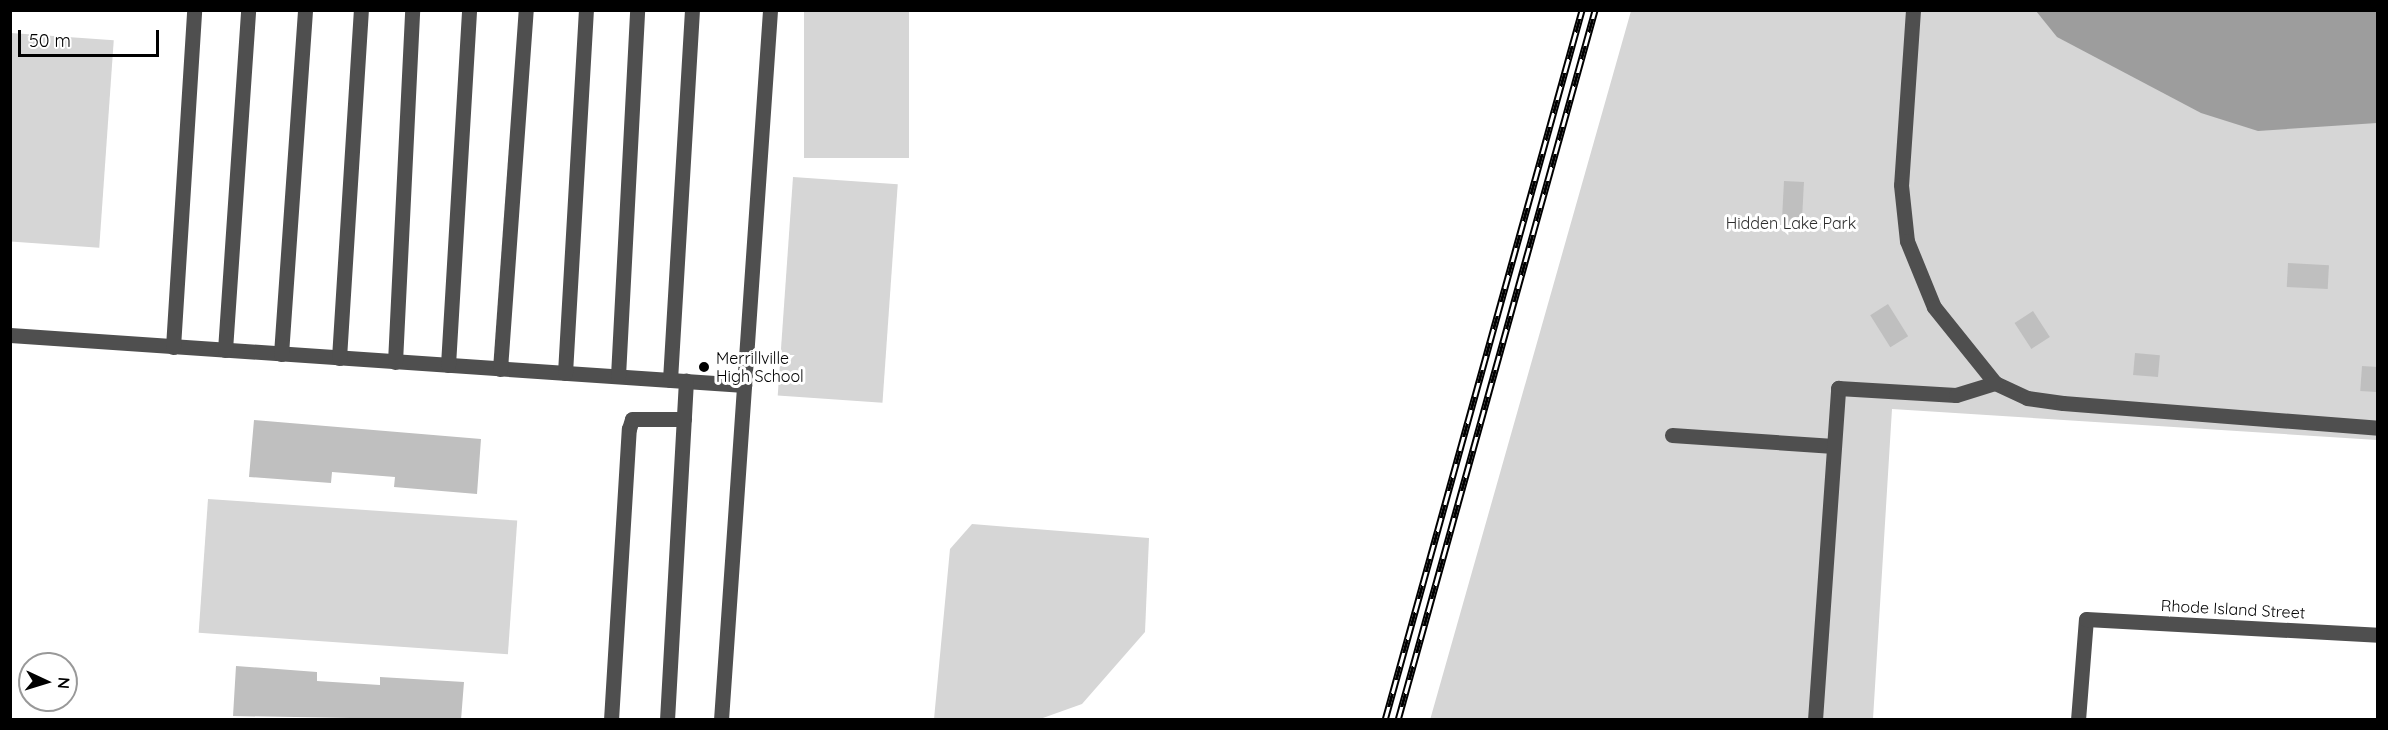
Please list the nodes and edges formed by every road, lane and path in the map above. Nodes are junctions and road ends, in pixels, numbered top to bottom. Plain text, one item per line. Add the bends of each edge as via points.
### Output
1 (194, 10) edge
2 (248, 10) edge
3 (305, 10) edge
4 (361, 10) edge
5 (412, 10) edge
6 (470, 10) edge
7 (526, 10) edge
8 (586, 10) edge
9 (637, 10) edge
10 (692, 10) edge
11 (770, 10) edge
12 (1913, 10) edge
13 (10, 335) edge
14 (172, 347) junction
15 (225, 350) junction
16 (281, 354) junction
17 (339, 358) junction
18 (395, 362) junction
19 (448, 365) junction
20 (500, 369) junction
21 (565, 373) junction
22 (618, 376) junction
23 (678, 380) junction
24 (1995, 383) junction
25 (744, 385) junction
26 (684, 419) junction
27 (2378, 428) edge
28 (1672, 435) dead end
29 (1834, 446) junction
30 (2378, 635) edge
31 (612, 720) edge
32 (667, 720) edge
33 (721, 720) edge
34 (1815, 720) edge
35 (2078, 720) edge

1 - 14 street
2 - 15 street
3 - 16 street
4 - 17 street
5 - 18 street
6 - 19 street
7 - 20 street
8 - 21 street
9 - 22 street
10 - 23 street
11 - 25 street
12 - 24 street via 1901,185 1907,241 1934,307
13 - 14 street
14 - 15 street
15 - 16 street
16 - 17 street
17 - 18 street
18 - 19 street
19 - 20 street
20 - 21 street
21 - 22 street
22 - 23 street
23 - 25 street
23 - 26 street
24 - 27 street via 2027,398 2063,403
24 - 29 street via 1956,395 1838,388
25 - 33 street
26 - 31 street via 632,419 629,429
26 - 32 street
28 - 29 street
29 - 34 street
30 - 35 street, Rhode Island Street via 2086,619

